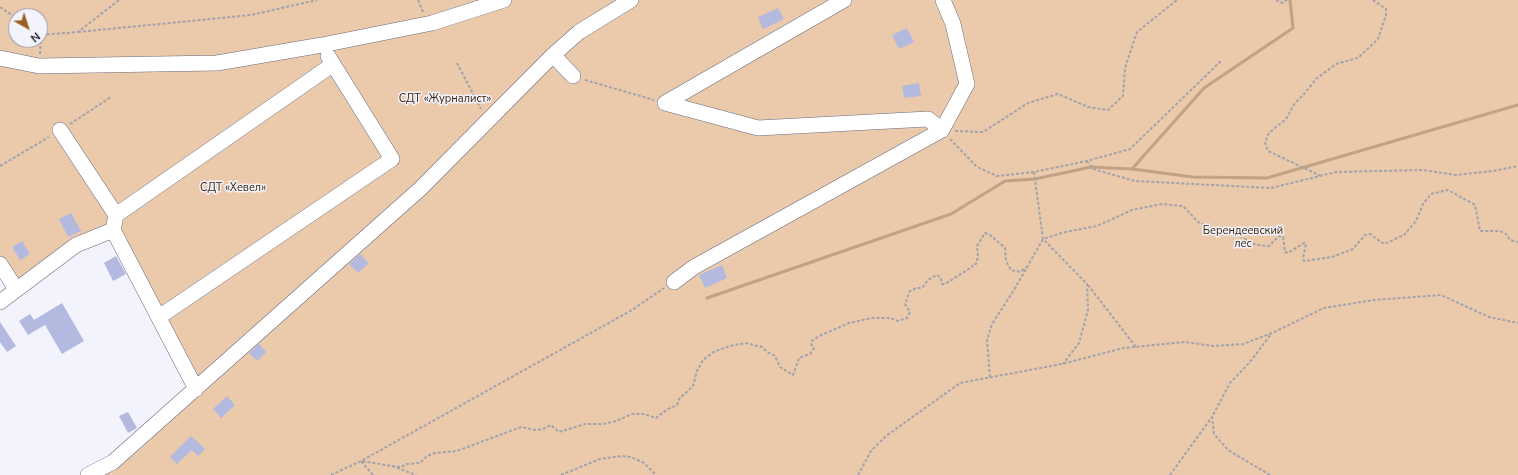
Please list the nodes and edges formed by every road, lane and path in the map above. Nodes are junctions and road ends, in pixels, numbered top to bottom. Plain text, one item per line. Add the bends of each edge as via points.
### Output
1 (119, 0) edge
2 (317, 0) edge
3 (504, 0) edge
4 (631, 0) edge
5 (844, 0) edge
6 (943, 0) edge
7 (1177, 0) edge
8 (1276, 0) edge
9 (1287, 0) edge
10 (1373, 0) edge
11 (78, 32) junction
12 (48, 34) edge
13 (322, 45) junction
14 (40, 48) edge
15 (553, 55) junction
16 (0, 58) edge
17 (1221, 61) dead end
18 (457, 63) dead end
19 (332, 65) junction
20 (39, 66) junction
21 (573, 76) joint
22 (665, 103) junction
23 (487, 121) junction
24 (60, 130) dead end
25 (942, 130) junction
26 (1088, 161) junction
27 (1518, 166) edge
28 (1034, 172) junction
29 (1322, 176) junction
30 (115, 222) junction
31 (1042, 239) junction
32 (1518, 242) edge
33 (0, 264) edge
34 (1027, 267) junction
35 (674, 282) joint
36 (1087, 284) junction
37 (16, 289) junction
38 (0, 302) edge
39 (159, 317) junction
40 (1518, 323) edge
41 (1272, 333) junction
42 (1136, 347) junction
43 (1062, 364) junction
44 (990, 377) junction
45 (196, 389) junction
46 (1212, 418) junction
47 (361, 461) junction
48 (392, 466) junction
49 (88, 475) edge
50 (331, 475) edge
51 (373, 475) edge
52 (416, 475) edge
53 (561, 475) edge
54 (656, 475) edge
55 (858, 475) edge
56 (1170, 475) edge
57 (1270, 475) edge

1 - 11 path
2 - 11 path via 251,15
3 - 13 street via 432,23
4 - 15 street via 579,32
5 - 22 street
6 - 25 street via 953,24 967,84
7 - 25 path via 1137,32 1125,68 1123,96 1108,110 1088,106 1058,94 1028,103 983,132
8 - 9 path via 1282,3
10 - 29 path via 1386,9 1378,39 1358,58 1336,64 1316,79 1295,103 1286,119 1269,133 1265,143 1268,151
11 - 12 path
13 - 19 street
13 - 20 street via 217,63
14 - 20 path
15 - 21 street
15 - 23 street
16 - 20 street
17 - 26 path via 1130,149
18 - 23 path
19 - 30 street
19 - 39 street via 392,159
21 - 22 path
22 - 25 street via 758,128 928,119
23 - 45 street via 420,189
24 - 30 street
25 - 28 path via 977,167 997,176
25 - 35 street via 694,266
26 - 28 path
26 - 29 path via 1093,169 1135,181 1271,188
27 - 29 path via 1456,175 1423,170 1336,172
28 - 31 path
30 - 37 street via 76,245
30 - 39 street
31 - 32 path via 1097,226 1132,210 1162,204 1183,206 1198,222 1216,230 1236,234 1256,246 1269,246 1279,236 1283,237 1285,252 1288,253 1306,244 1304,260 1332,257 1353,249 1365,235 1370,234 1384,244 1404,235 1416,221 1423,204 1431,194 1448,190 1475,205 1480,231 1500,231 1510,240
31 - 34 path
31 - 36 path
33 - 37 street
34 - 44 path via 992,324 987,340
34 - 48 path via 1020,272 1011,270 1006,261 1005,248 985,233 977,246 976,264 946,284 942,284 942,278 937,275 928,280 922,288 910,291 905,304 910,312 907,318 898,321 890,318 872,318 849,323 819,336 812,341 814,348 810,354 799,358 793,375 780,367 775,356 762,347 746,343 734,344 715,351 703,360 693,386 676,405 656,418 632,414 616,421 585,424 560,432 551,425 536,430 521,427 457,451 431,455 420,463
35 - 47 path via 632,310
36 - 42 path
36 - 43 path via 1088,310 1079,343
37 - 38 street
39 - 45 street
40 - 41 path via 1489,317 1441,295 1374,300 1324,308
41 - 42 path via 1243,344 1213,346 1185,342
41 - 46 path via 1230,383
42 - 43 path
43 - 44 path
44 - 55 path via 960,383 886,436 871,451
45 - 49 street via 113,462
46 - 56 path
46 - 57 path via 1214,434 1228,450
47 - 48 path
47 - 50 path
47 - 51 path
48 - 52 path
53 - 54 path via 600,459 622,456 644,463

